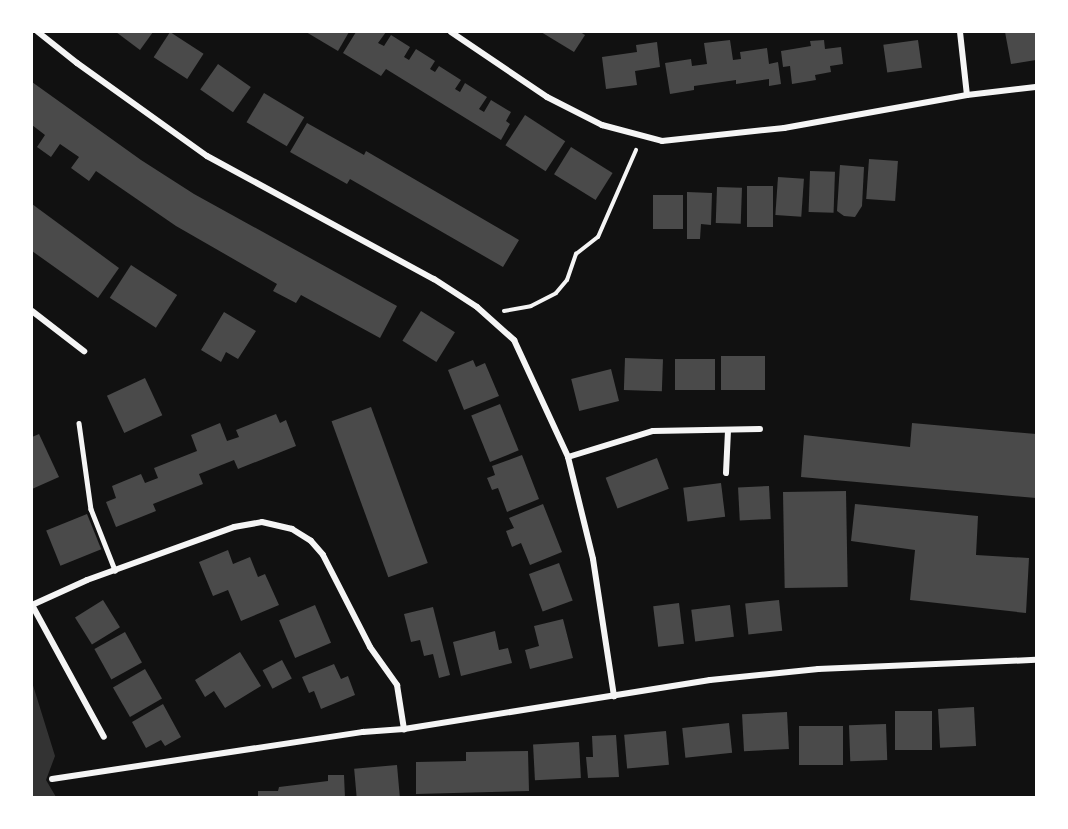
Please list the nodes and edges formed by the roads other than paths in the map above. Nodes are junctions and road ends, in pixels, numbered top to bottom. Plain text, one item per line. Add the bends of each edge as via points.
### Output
1 (38, 32) edge
2 (451, 32) edge
3 (960, 32) edge
4 (1036, 87) edge
5 (967, 95) junction
6 (32, 310) edge
7 (84, 351) dead end
8 (79, 423) dead end
9 (760, 429) dead end
10 (728, 431) junction
11 (568, 457) junction
12 (726, 473) dead end
13 (116, 570) junction
14 (32, 605) edge
15 (1036, 660) edge
16 (614, 696) junction
17 (404, 729) junction
18 (104, 737) dead end
19 (52, 779) dead end

1 - 11 street via 207,156 434,279 477,307 514,340
2 - 5 street via 547,98 602,125 662,141 784,128
3 - 5 street
4 - 5 street
6 - 7 street
8 - 13 lane via 91,509
9 - 10 street
10 - 11 street via 653,431
10 - 12 street
11 - 16 street via 593,559
13 - 14 street
13 - 17 street via 234,527 262,522 292,530 311,541 323,555 370,647 397,685
14 - 18 street
15 - 16 street via 818,669 710,680
16 - 17 street
17 - 19 street

